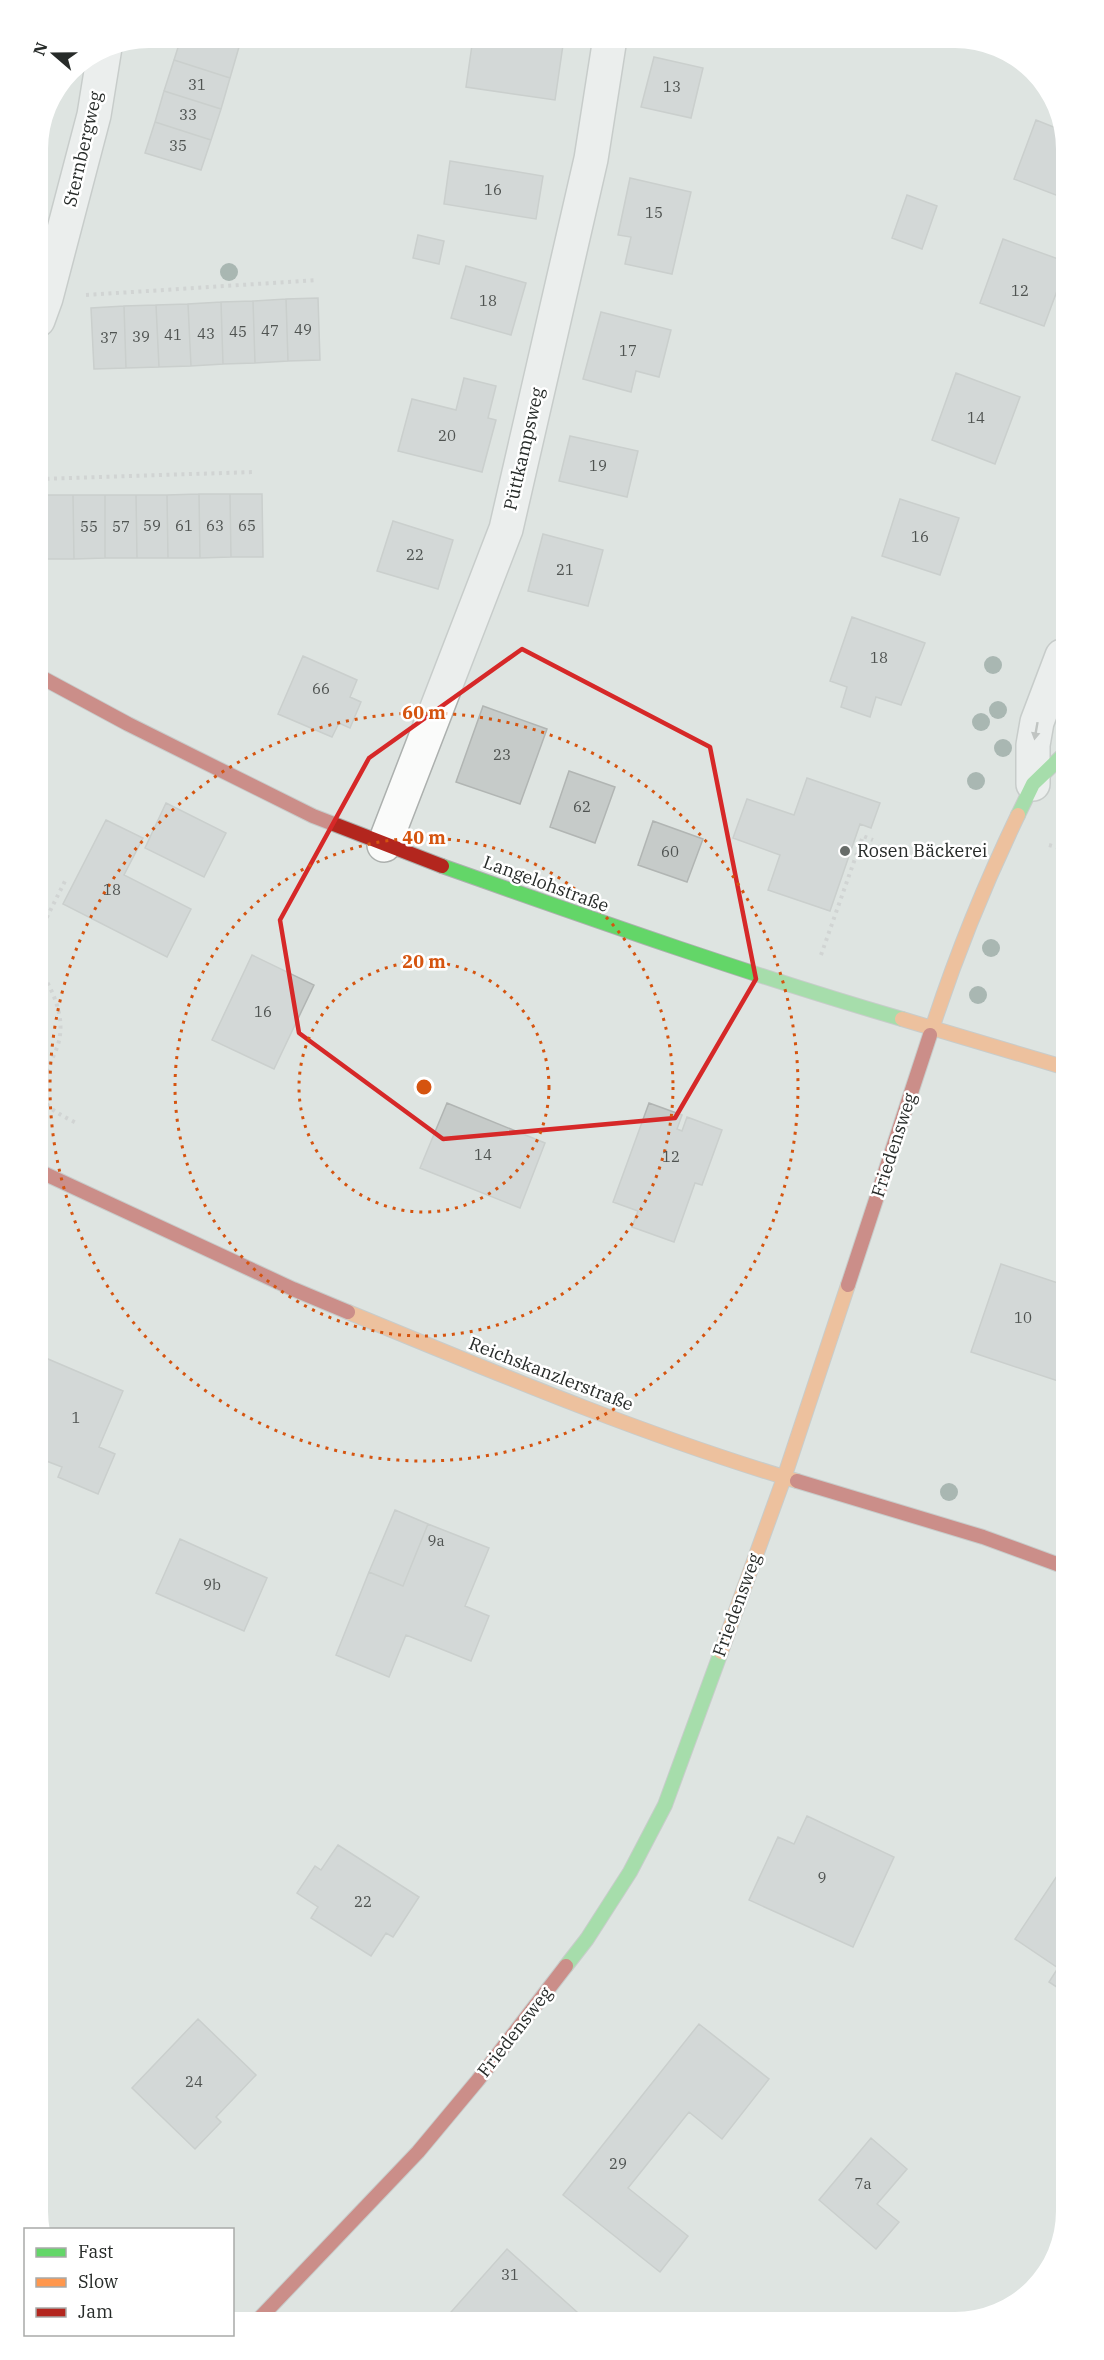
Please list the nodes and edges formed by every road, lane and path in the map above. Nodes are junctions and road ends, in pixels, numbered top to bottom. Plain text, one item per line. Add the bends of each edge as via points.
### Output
1 (608, 48) edge
2 (103, 60) edge
3 (318, 280) dead end
4 (48, 287) edge
5 (48, 308) edge
6 (254, 472) dead end
7 (48, 478) edge
8 (1056, 672) edge
9 (48, 681) edge
10 (1056, 762) edge
11 (1033, 784) junction
12 (873, 840) dead end
13 (384, 845) junction
14 (1049, 845) dead end
15 (1056, 847) edge
16 (65, 881) dead end
17 (48, 915) edge
18 (818, 964) dead end
19 (48, 982) edge
20 (932, 1027) junction
21 (1056, 1065) edge
22 (48, 1071) edge
23 (48, 1104) edge
24 (78, 1124) dead end
25 (48, 1176) edge
26 (784, 1478) junction
27 (1056, 1564) edge
28 (266, 2312) edge

1 - 13 street, Püttkampsweg via 591,159 506,529
2 - 4 street, Sternbergweg via 94,115
3 - 5 path
6 - 7 path
8 -> 11 street, Friedensweg via 1037,722
9 - 13 street, Langelohstraße via 313,816
10 - 11 street, Friedensweg
11 - 20 street, Friedensweg via 1000,853
12 - 18 path via 863,836
13 - 20 street, Langelohstraße via 638,936
14 - 15 path
16 - 17 path
19 - 22 path via 56,1001 60,1036
20 - 21 street, Langelohstraße
20 - 26 street, Friedensweg
23 - 24 path
25 - 26 street, Reichskanzlerstraße via 353,1315 567,1402
26 - 27 street, Reichskanzlerstraße via 983,1537
26 - 28 street, Friedensweg via 664,1805 630,1872 587,1939 478,2080 418,2151

